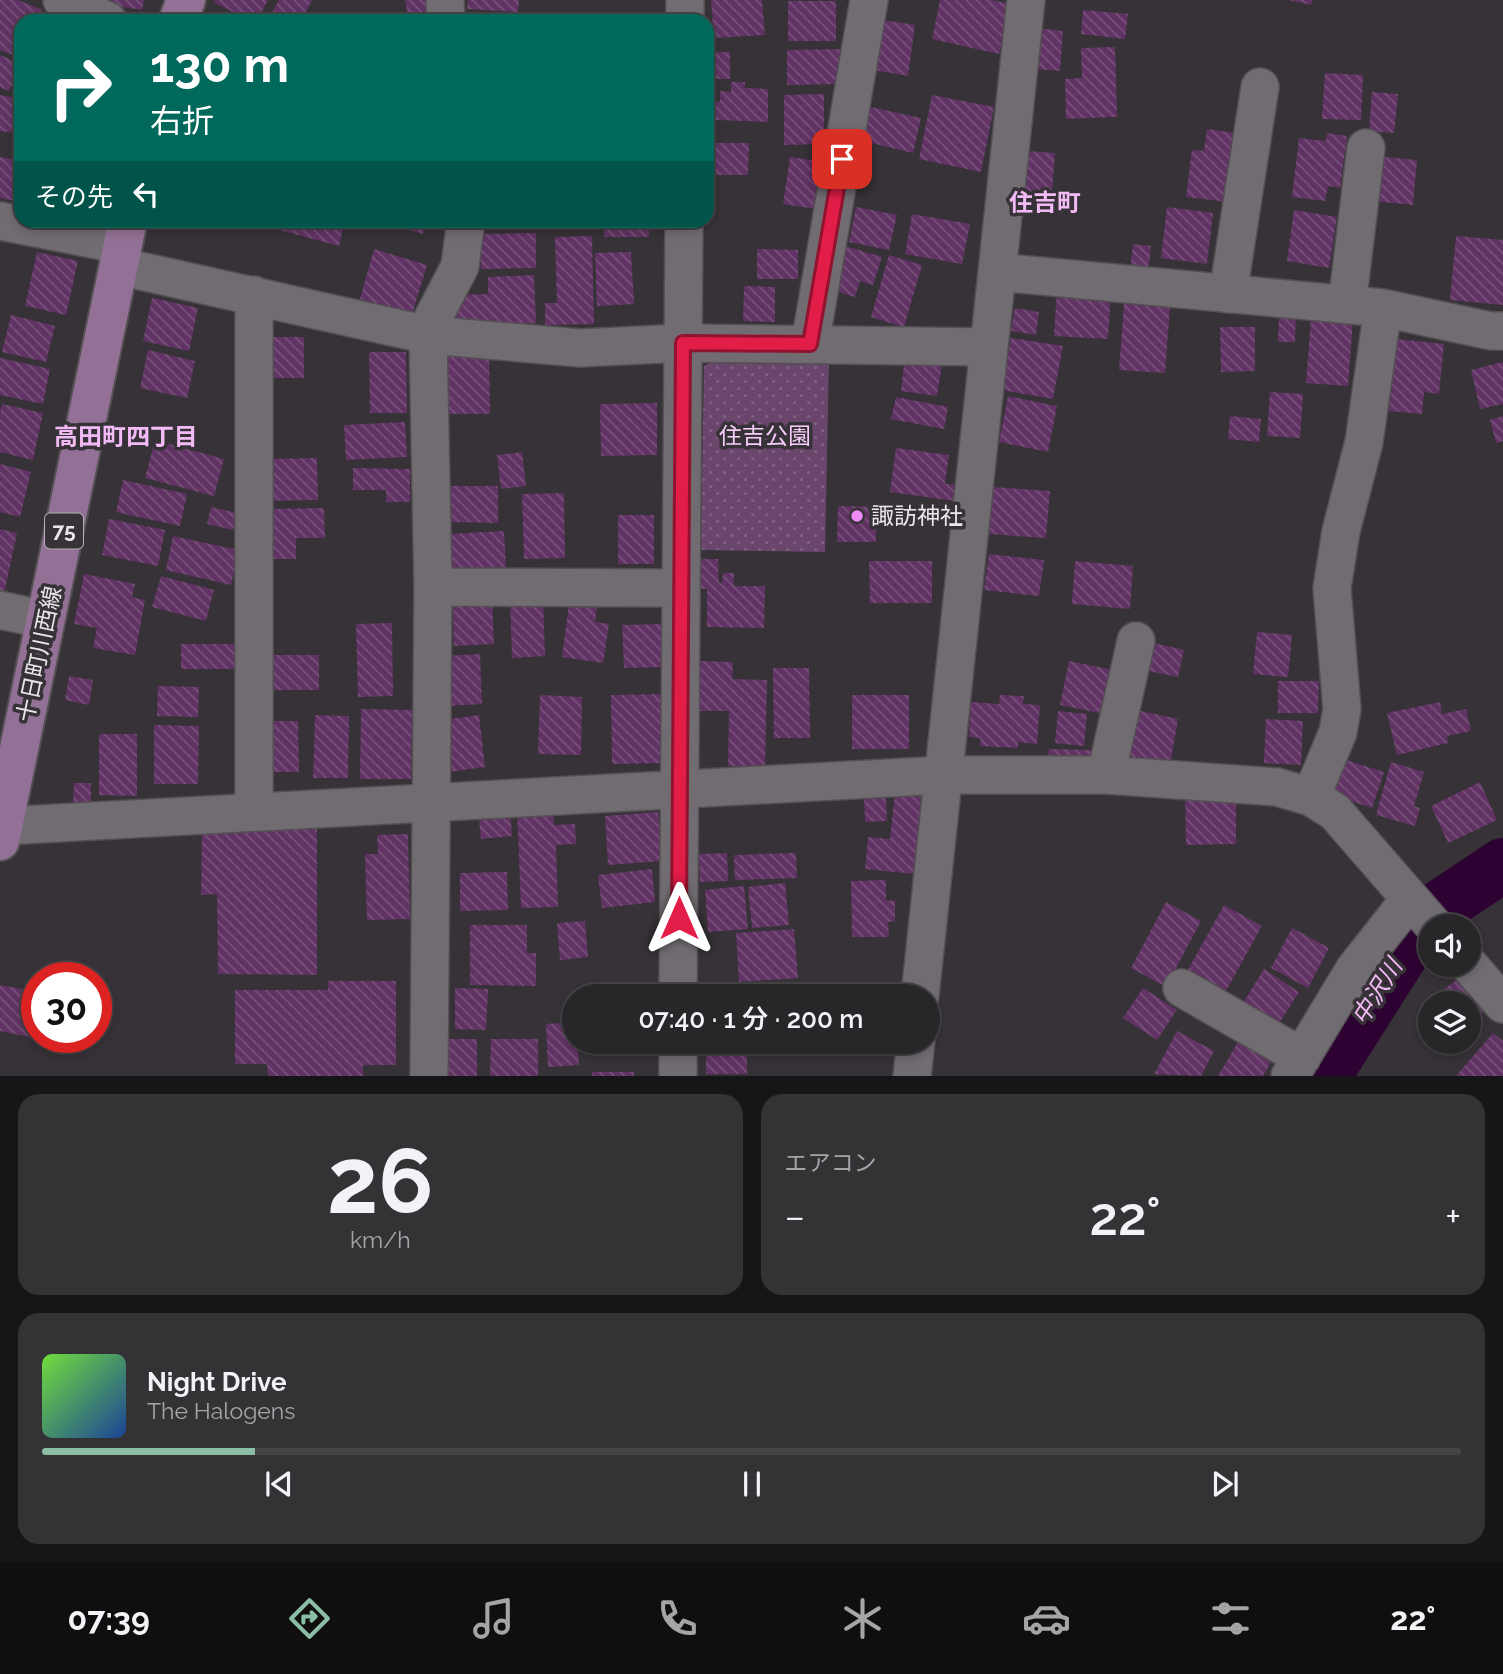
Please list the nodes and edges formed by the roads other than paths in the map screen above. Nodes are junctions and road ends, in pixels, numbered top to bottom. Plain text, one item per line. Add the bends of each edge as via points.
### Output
1 (62, 0) edge
2 (869, 0) edge
3 (1026, 0) edge
4 (93, 14) edge
5 (1260, 87) dead end
6 (1366, 148) dead end
7 (37, 228) edge
8 (465, 228) edge
9 (684, 228) edge
10 (123, 244) edge
11 (997, 272) junction
12 (1228, 294) junction
13 (254, 295) junction
14 (1365, 306) junction
15 (1502, 331) edge
16 (429, 335) junction
17 (683, 343) junction
18 (810, 344) junction
19 (989, 347) junction
20 (433, 587) junction
21 (681, 588) junction
22 (0, 610) edge
23 (46, 620) junction
24 (1136, 642) dead end
25 (944, 775) junction
26 (1106, 775) junction
27 (680, 790) junction
28 (1311, 797) junction
29 (432, 802) junction
30 (254, 813) junction
31 (3, 816) edge
32 (1421, 911) edge
33 (1479, 977) edge
34 (678, 984) edge
35 (921, 984) edge
36 (1182, 988) dead end
37 (1503, 1004) edge
38 (678, 1054) edge
39 (915, 1054) edge
40 (1296, 1066) edge
41 (429, 1076) edge
42 (678, 1076) edge
43 (912, 1076) edge

1 - 4 street
2 - 18 street
3 - 11 street
5 - 12 street
6 - 14 street
7 - 10 street
8 - 16 street via 460,266
9 - 17 street
10 - 13 street
10 - 23 main road, 十日町川西線 / 75
11 - 12 street
11 - 19 street
12 - 14 street
13 - 16 street
13 - 30 street
14 - 15 street
14 - 28 street via 1364,442 1332,588 1342,709 1338,732
16 - 17 street via 580,348
16 - 20 street
17 - 18 street
17 - 21 street
18 - 19 street
19 - 25 street
20 - 21 street
20 - 29 street
21 - 27 street
22 - 23 street
23 - 31 main road, 十日町川西線 / 75
24 - 26 street
25 - 26 street
25 - 27 street
25 - 35 street
26 - 28 street via 1277,787
27 - 29 street
27 - 34 street
28 - 32 street via 1335,812
29 - 30 street
29 - 41 street
30 - 31 street
32 - 40 street via 1354,970
33 - 37 street
36 - 40 street
38 - 42 street
39 - 43 street

